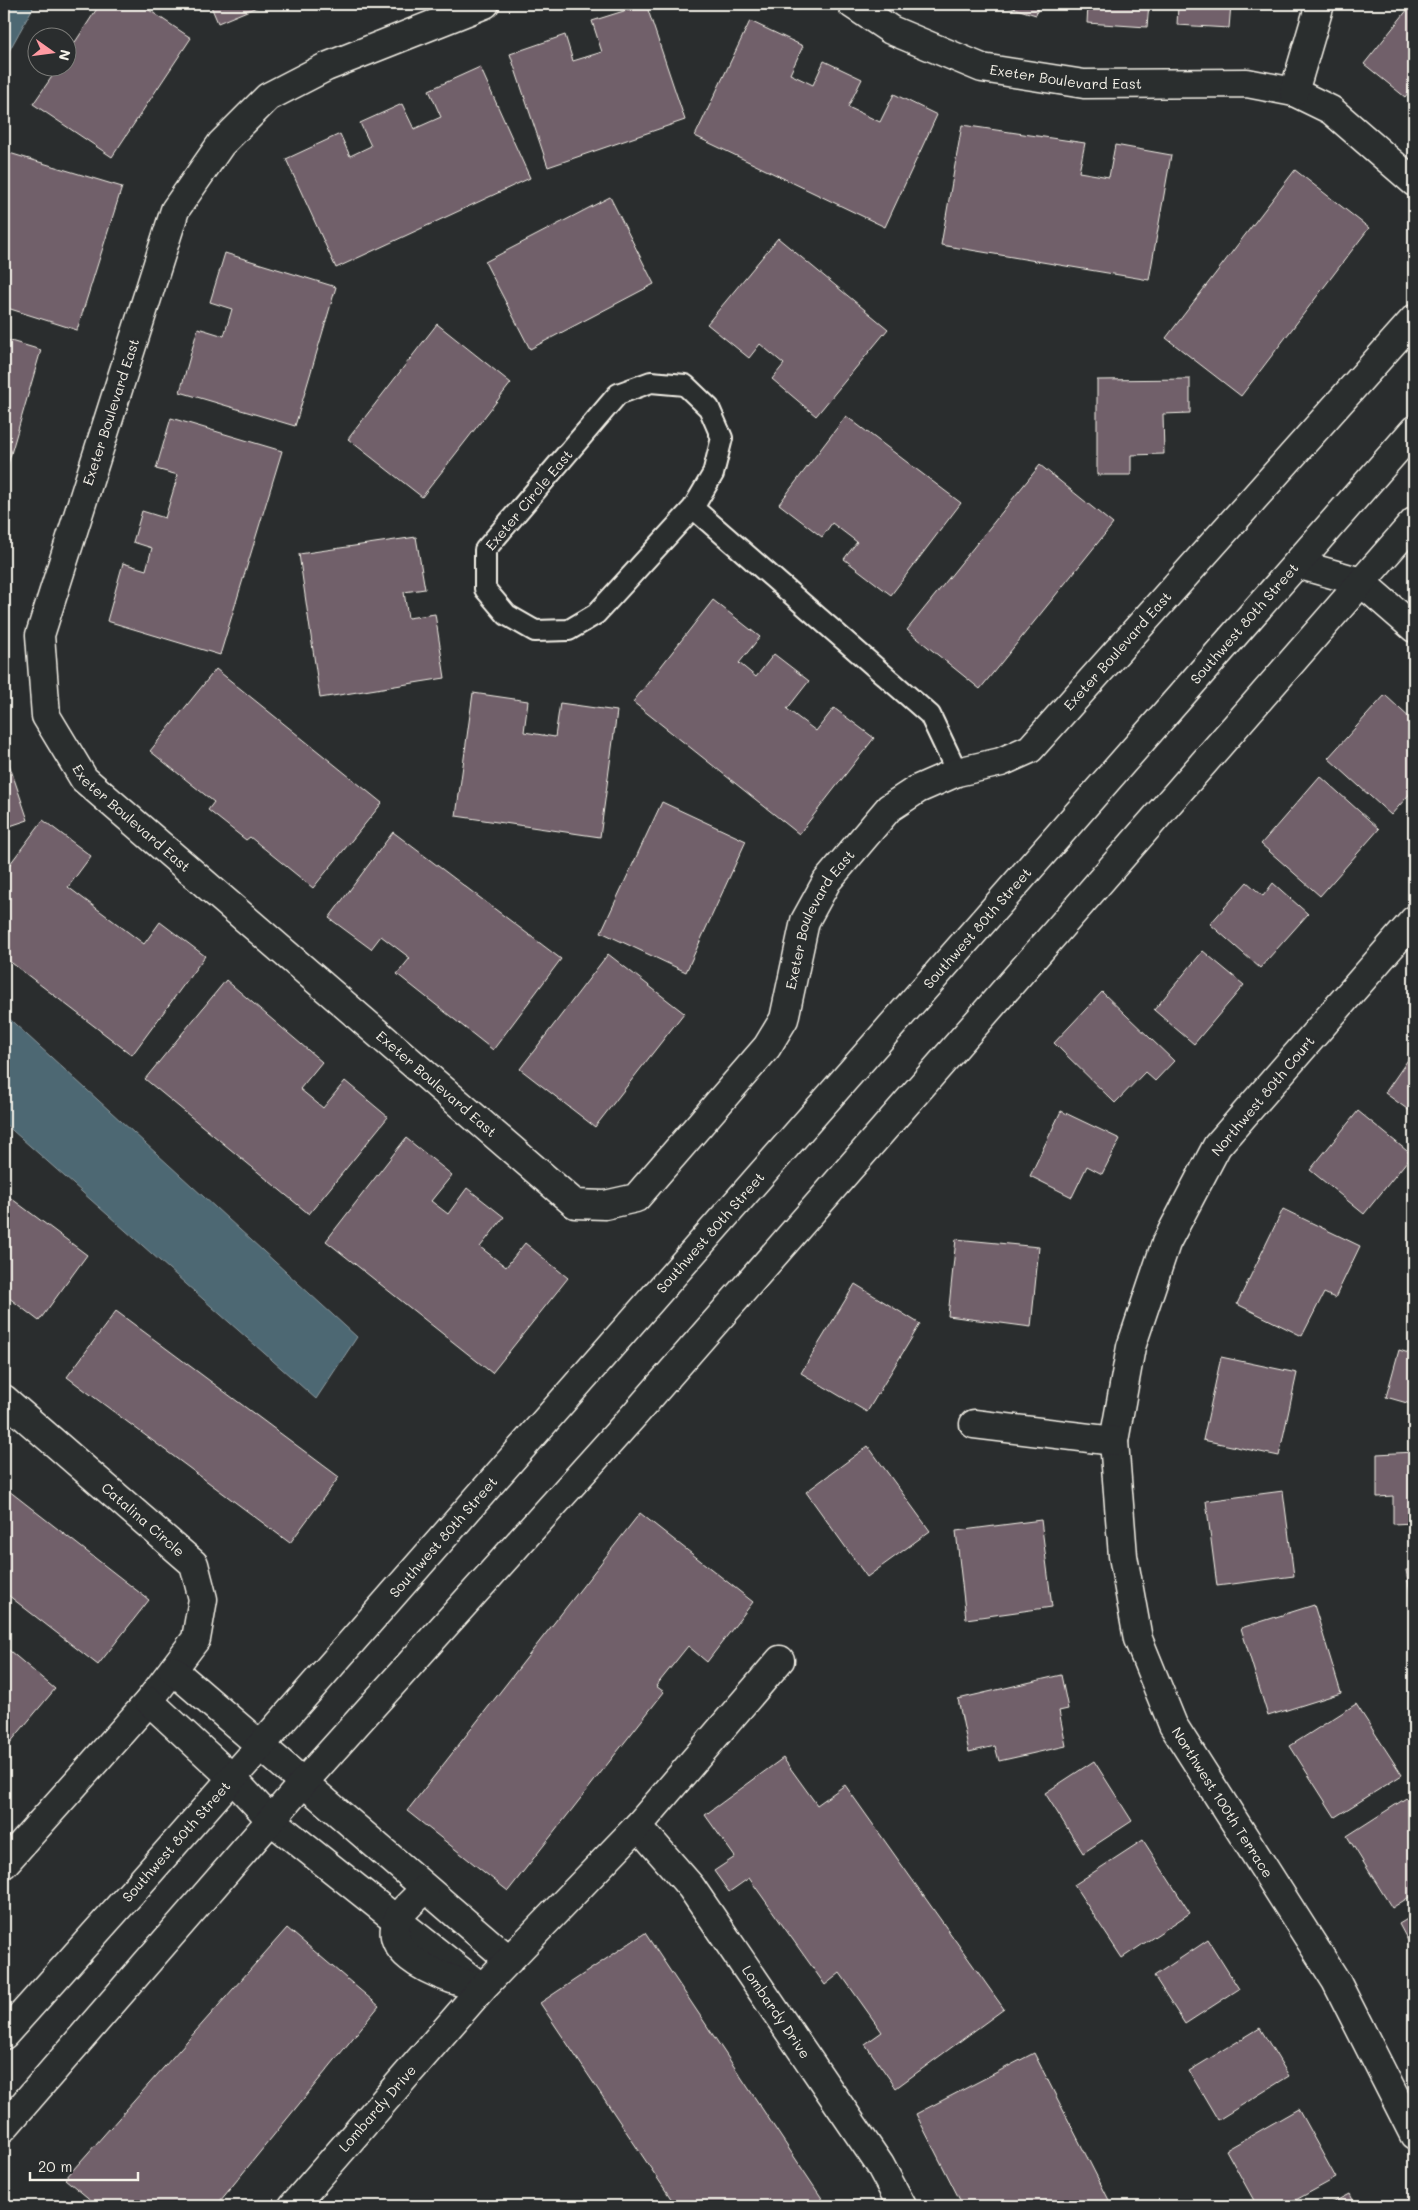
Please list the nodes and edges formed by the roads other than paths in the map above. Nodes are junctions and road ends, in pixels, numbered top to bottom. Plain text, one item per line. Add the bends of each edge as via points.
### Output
1 (485, 4) edge
2 (852, 4) edge
3 (1320, 4) edge
4 (1294, 92) junction
5 (1414, 182) edge
6 (1414, 319) edge
7 (1414, 430) edge
8 (693, 508) junction
9 (1414, 522) edge
10 (1297, 564) junction
11 (1361, 582) junction
12 (1414, 628) edge
13 (957, 772) junction
14 (1414, 920) edge
15 (4, 1398) edge
16 (974, 1424) dead end
17 (1114, 1441) junction
18 (780, 1660) dead end
19 (173, 1670) junction
20 (149, 1701) junction
21 (259, 1746) junction
22 (231, 1778) junction
23 (303, 1783) junction
24 (272, 1821) junction
25 (638, 1826) junction
26 (4, 1864) edge
27 (425, 1889) junction
28 (397, 1919) junction
29 (509, 1960) junction
30 (482, 1988) junction
31 (4, 2034) edge
32 (4, 2127) edge
33 (1414, 2135) edge
34 (293, 2206) edge
35 (902, 2206) edge

1 - 13 street, Exeter Boulevard East via 326,67 268,97 221,144 175,210 40,635 46,716 84,779 576,1204 604,1205 636,1198 767,1048 784,1019 805,921 827,881 889,808 918,789
2 - 4 street, Exeter Boulevard East via 891,30 982,68 1084,84 1246,83
3 - 4 street
4 - 5 street, Exeter Boulevard East via 1331,110
6 - 13 street, Exeter Boulevard East via 1030,749 1001,762
7 - 10 street, Southwest 80th Street
8 - 8 lane, Exeter Circle East via 596,614 568,630 535,631 508,615 485,589 485,550 618,394 651,382 686,385 709,408 722,438 713,474
8 - 13 lane via 930,715
9 - 11 street
10 - 11 street
10 - 21 street, Southwest 80th Street
11 - 12 street
11 - 23 street via 642,1406
14 - 17 street, Northwest 80th Court via 1217,1146 1166,1243 1131,1347
15 - 19 street, Catalina Circle via 194,1564 203,1599 196,1639
16 - 17 street
17 - 33 street, Northwest 100th Terrace via 1124,1556 1138,1639 1172,1725 1336,1981
18 - 25 street, Lombardy Drive
19 - 20 street, Catalina Circle
19 - 21 street
20 - 22 street
20 - 26 street, Catalina Circle
21 - 22 street, Southwest 80th Street
21 - 23 street
22 - 24 street
22 - 31 street, Southwest 80th Street
23 - 24 street
23 - 27 street
24 - 28 street
24 - 32 street
25 - 29 street, Lombardy Drive
25 - 35 street, Lombardy Drive via 691,1887 880,2165
27 - 28 street
27 - 29 street
28 - 30 street via 395,1939 422,1967 440,1976
29 - 30 street, Lombardy Drive
30 - 34 street, Lombardy Drive

